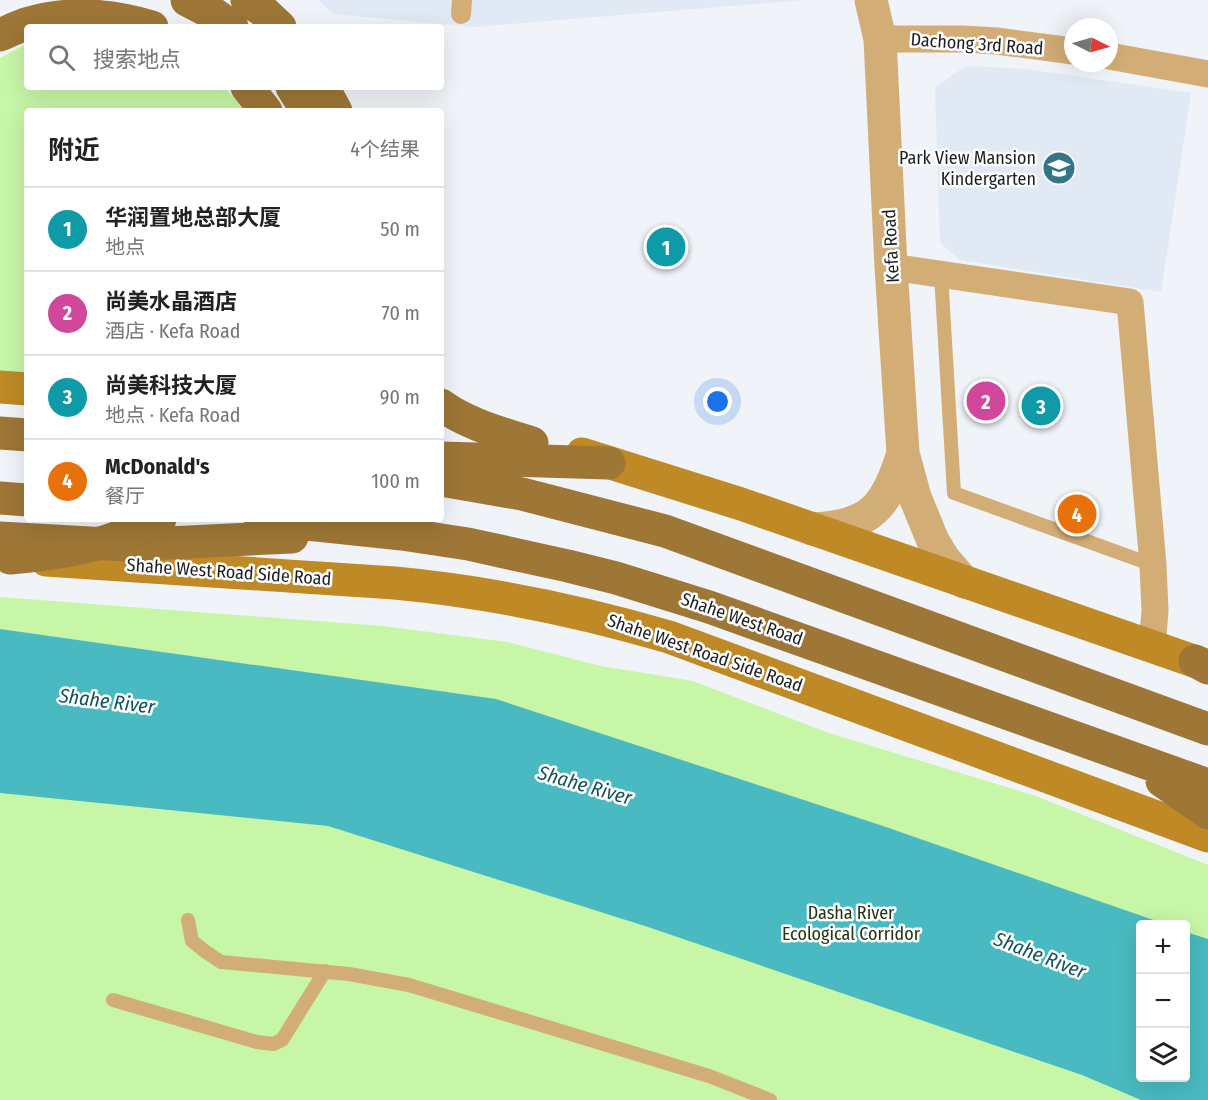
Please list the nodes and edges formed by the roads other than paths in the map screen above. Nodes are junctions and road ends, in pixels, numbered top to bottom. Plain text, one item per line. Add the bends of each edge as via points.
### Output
1 (187, 0) edge
2 (247, 0) edge
3 (871, 0) edge
4 (892, 0) edge
5 (27, 24) edge
6 (142, 24) edge
7 (228, 24) edge
8 (277, 24) edge
9 (24, 25) edge
10 (0, 35) edge
11 (880, 39) junction
12 (1064, 50) edge
13 (1118, 58) edge
14 (1208, 74) edge
15 (250, 90) edge
16 (294, 90) edge
17 (325, 90) edge
18 (264, 108) edge
19 (305, 108) edge
20 (334, 108) edge
21 (891, 267) junction
22 (941, 274) junction
23 (0, 387) edge
24 (24, 389) edge
25 (444, 407) edge
26 (444, 427) edge
27 (0, 434) edge
28 (24, 435) edge
29 (532, 443) junction
30 (903, 453) junction
31 (444, 458) edge
32 (609, 463) junction
33 (444, 481) edge
34 (0, 498) edge
35 (24, 500) edge
36 (154, 522) edge
37 (288, 522) edge
38 (812, 529) junction
39 (402, 534) junction
40 (3, 551) edge
41 (1153, 565) junction
42 (964, 582) junction
43 (1152, 646) junction
44 (1204, 665) edge
45 (1208, 729) edge
46 (1126, 756) junction
47 (1208, 786) edge
48 (1208, 813) edge
49 (1208, 836) edge
50 (188, 920) dead end
51 (325, 972) junction
52 (113, 1000) dead end
53 (771, 1100) edge

1 - 7 main road
2 - 8 main road
3 - 11 street, Kefa Road
4 - 11 street, Kefa Road
5 - 6 main road via 63,16 99,16
9 - 10 main road
11 - 12 street, Dachong 3rd Road via 997,41
11 - 21 street, Kefa Road
13 - 14 street
15 - 18 main road
16 - 19 main road
17 - 20 main road
21 - 22 street
21 - 30 street, Kefa Road
22 - 41 lane via 954,493
22 - 41 street via 1130,302
23 - 24 main road
25 - 29 main road via 469,421
26 - 29 main road
27 - 28 main road
29 - 32 main road
30 - 38 street via 889,490 870,513 845,525
30 - 42 street via 933,541
31 - 32 main road
32 - 38 main road
33 - 45 main road via 522,494 665,531
34 - 35 main road
36 - 40 main road, bridge via 107,541 57,553
37 - 39 main road, Shahe West Road
38 - 42 main road
39 - 40 main road
39 - 46 main road, Shahe West Road via 568,566 663,592
40 - 49 main road, Shahe West Road Side Road, bridge via 405,584 552,606 669,637
41 - 43 street
42 - 43 main road
43 - 44 main road
46 - 47 main road, Shahe West Road
46 - 48 main road
50 - 51 lane via 192,941 221,962
51 - 52 lane via 282,1040 273,1044
51 - 53 lane via 409,986 709,1076

